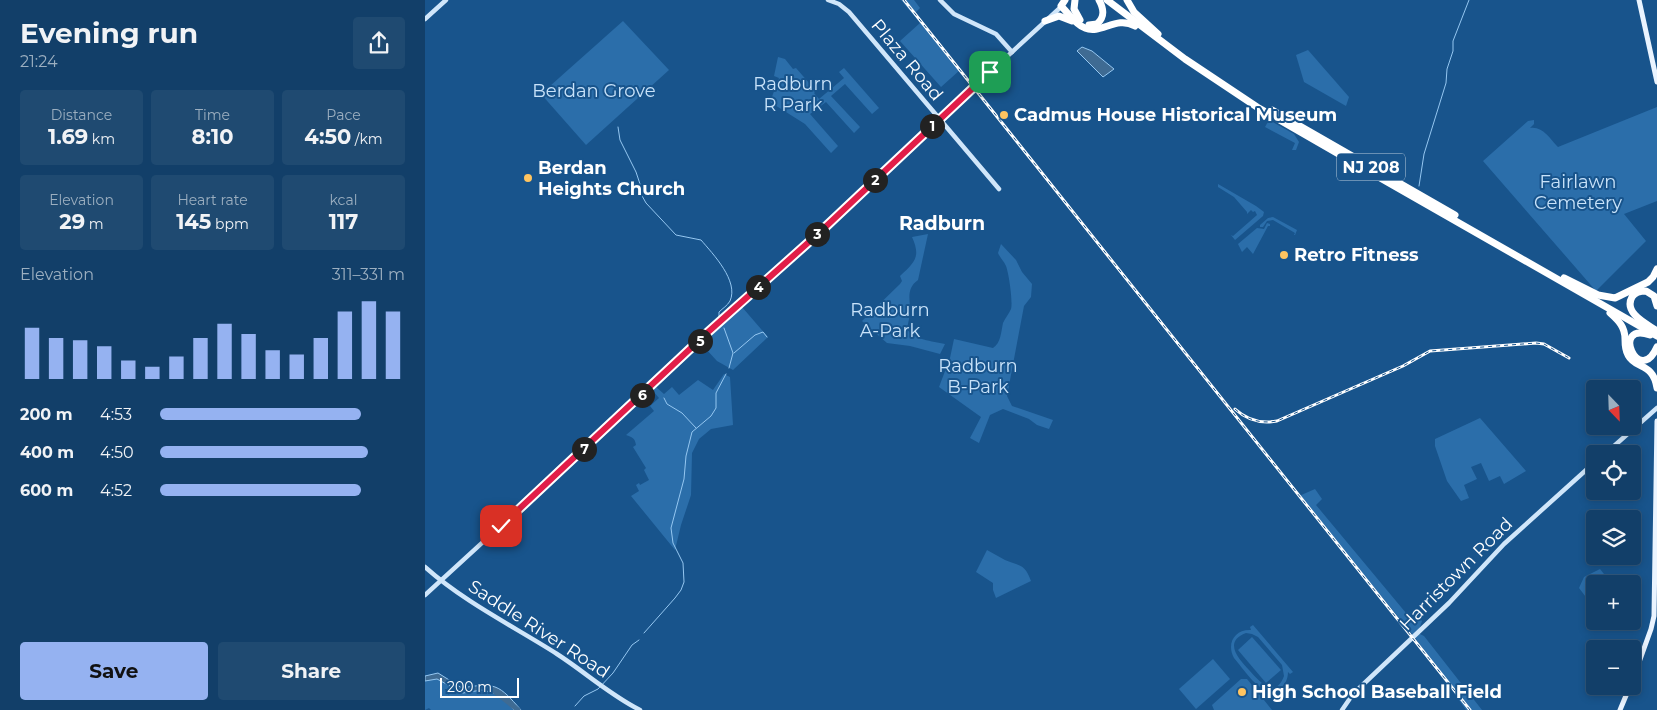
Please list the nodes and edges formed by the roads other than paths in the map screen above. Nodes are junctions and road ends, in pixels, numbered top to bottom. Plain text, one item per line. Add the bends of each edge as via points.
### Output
1 (446, 0) edge
2 (828, 0) edge
3 (940, 0) edge
4 (1075, 0) edge
5 (1099, 0) edge
6 (1107, 0) edge
7 (1113, 0) edge
8 (1127, 0) edge
9 (1639, 0) edge
10 (1065, 2) edge
11 (425, 19) edge
12 (1045, 21) junction
13 (1082, 27) junction
14 (1159, 35) junction
15 (1012, 52) junction
16 (1176, 53) junction
17 (1657, 82) edge
18 (939, 120) junction
19 (999, 189) dead end
20 (1657, 269) edge
21 (1564, 278) junction
22 (1581, 293) junction
23 (1657, 306) edge
24 (1657, 331) edge
25 (1657, 337) edge
26 (1657, 347) edge
27 (1657, 388) edge
28 (1657, 408) edge
29 (1657, 421) edge
30 (1615, 445) edge
31 (1586, 470) edge
32 (425, 567) edge
33 (442, 581) junction
34 (425, 595) edge
35 (1641, 657) edge
36 (1626, 695) edge
37 (640, 710) edge
38 (1343, 710) edge
39 (1620, 710) edge

1 - 11 main road
2 - 18 main road, Plaza Road via 849,12
3 - 15 main road via 954,14 996,34
4 - 5 highway via 1077,16 1092,26 1102,17
6 - 16 highway, NJ 208
7 - 14 highway, NJ 208
8 - 14 highway via 1136,15
9 - 17 main road
10 - 12 main road
10 - 13 highway
12 - 13 highway via 1063,16
12 - 15 main road
13 - 16 highway via 1092,30 1127,22
14 - 21 highway, NJ 208 via 1266,106
15 - 18 main road
16 - 22 highway, NJ 208 via 1276,118
18 - 19 main road, Plaza Road
18 - 33 main road
20 - 21 highway via 1648,282 1615,298 1600,295
21 - 24 highway, NJ 208
22 - 25 highway, NJ 208
22 - 27 highway via 1618,320 1625,332 1629,356 1651,372
23 - 24 highway via 1652,294 1643,291 1634,294 1630,305 1636,316
25 - 26 highway via 1639,334 1633,337 1629,346 1634,356 1642,359 1651,356
28 - 30 main road
29 - 35 main road via 1653,616
31 - 38 main road, Harristown Road via 1504,544 1449,603 1353,694
32 - 33 main road, Saddle River Road
33 - 34 main road
33 - 37 main road, Saddle River Road
36 - 39 main road

